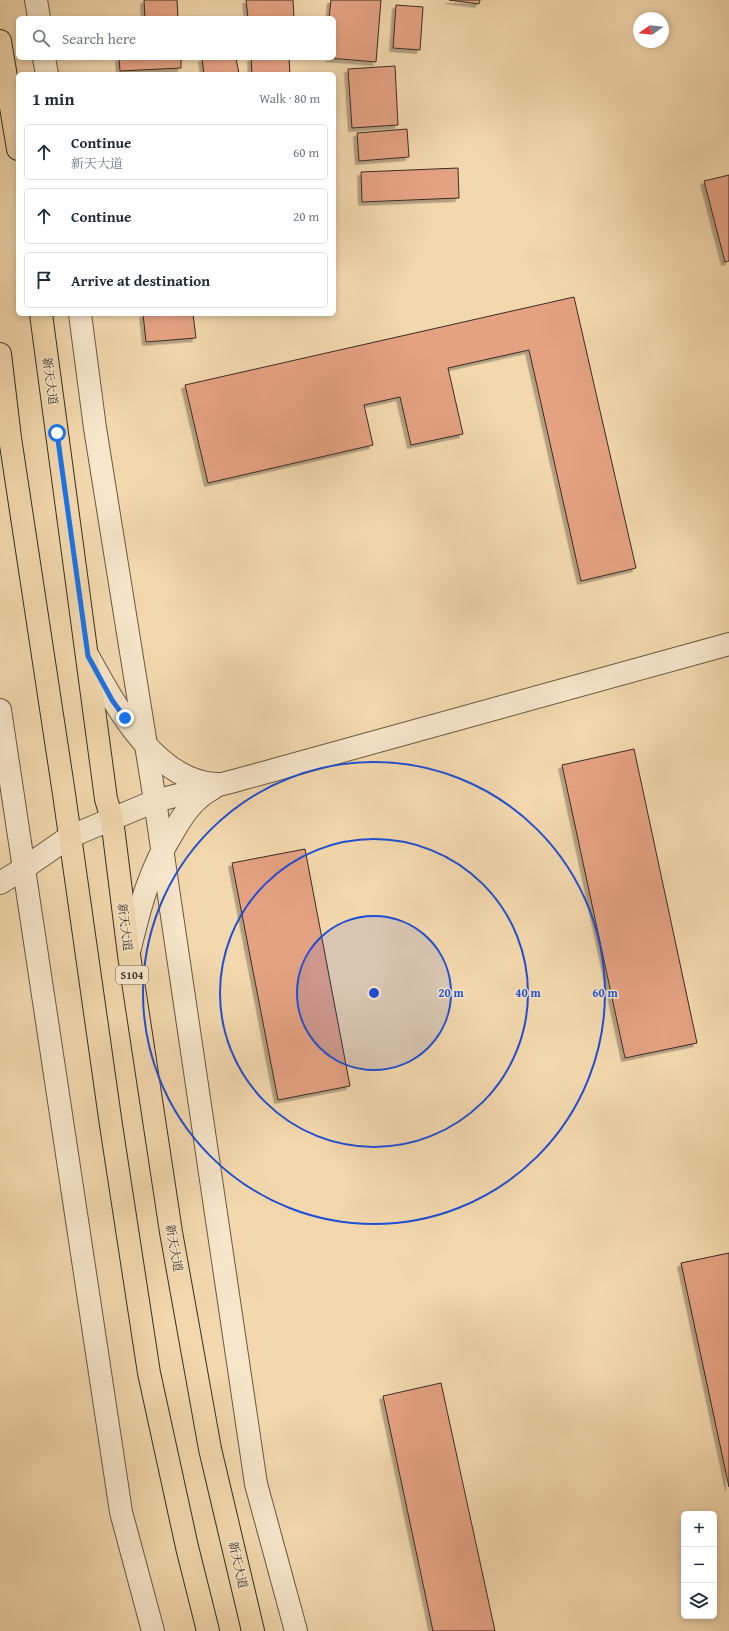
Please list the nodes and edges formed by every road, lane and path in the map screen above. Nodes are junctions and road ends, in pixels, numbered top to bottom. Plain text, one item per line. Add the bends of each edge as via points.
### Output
1 (36, 0) edge
2 (39, 16) edge
3 (0, 41) edge
4 (44, 60) edge
5 (47, 72) edge
6 (16, 137) edge
7 (41, 316) edge
8 (80, 316) edge
9 (0, 354) edge
10 (729, 644) edge
11 (88, 656) junction
12 (0, 710) edge
13 (145, 744) junction
14 (234, 781) junction
15 (155, 801) junction
16 (112, 820) junction
17 (69, 837) junction
18 (162, 849) junction
19 (23, 869) junction
20 (0, 882) edge
21 (129, 955) junction
22 (153, 1631) edge
23 (208, 1631) edge
24 (253, 1631) edge
25 (296, 1631) edge

1 - 2 street
3 - 6 main road
4 - 5 street
7 - 11 main road, 新天大道 / S104
8 - 13 street via 95,428
9 - 17 main road
10 - 14 street
11 - 13 street via 112,700
11 - 16 main road, 新天大道 / S104 via 106,799
12 - 19 street
13 - 14 street via 163,761 190,779 215,784
13 - 15 street
14 - 15 street
14 - 18 street via 211,790 188,809
15 - 16 street
15 - 18 street
16 - 17 street
16 - 21 main road, 新天大道 / S104
17 - 19 street
17 - 23 main road via 149,1373
18 - 21 street via 146,885
18 - 25 street via 256,1484
19 - 20 street
19 - 22 street via 120,1512
21 - 24 main road, 新天大道 / S104 via 170,1232 210,1449

